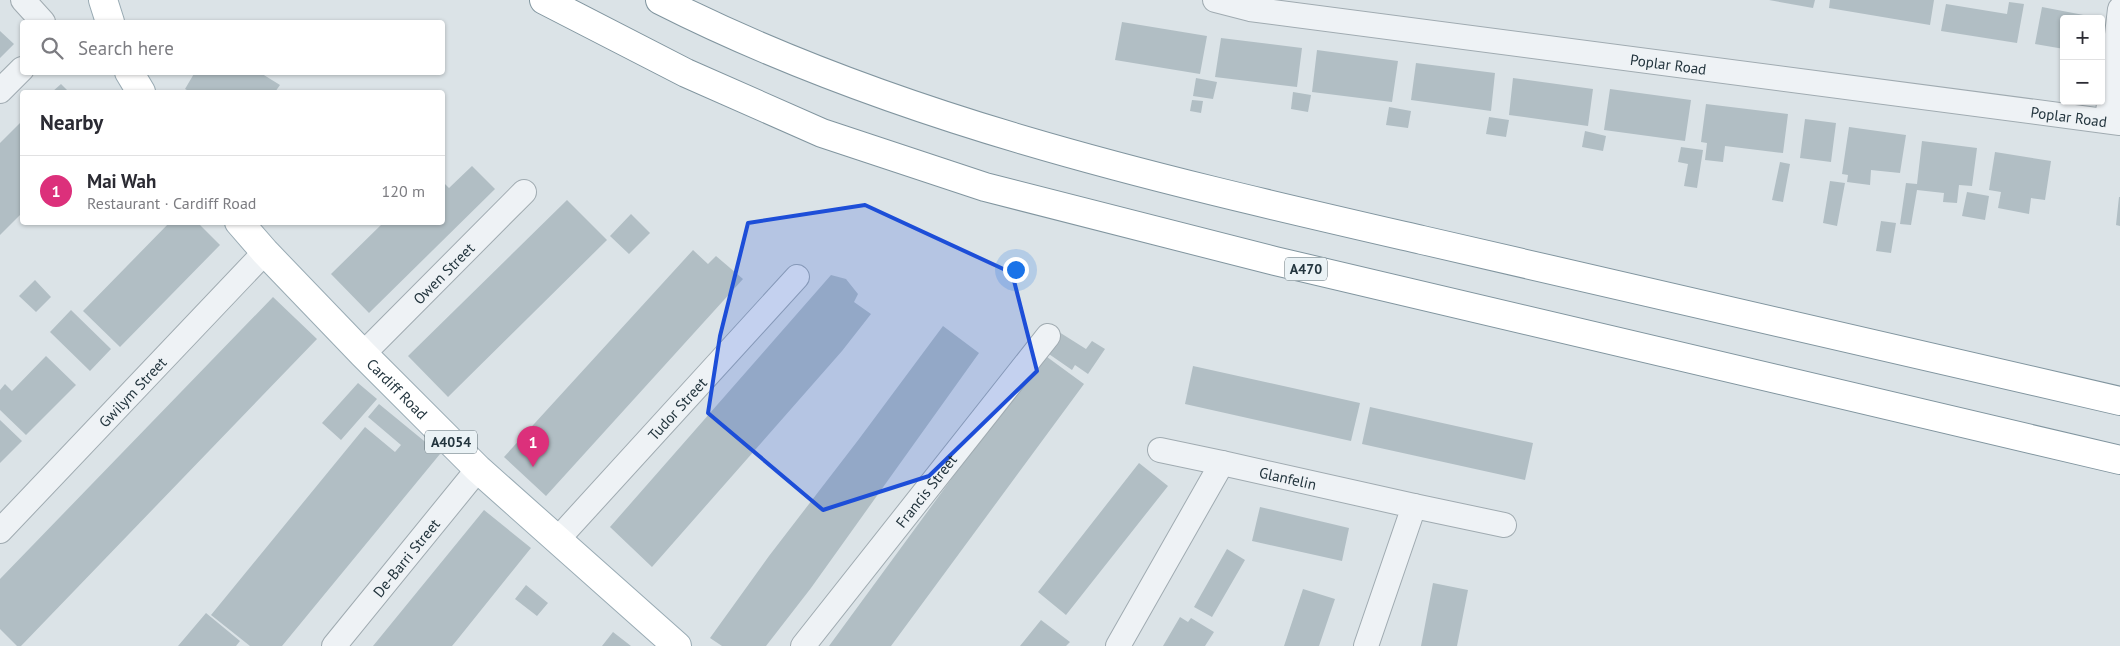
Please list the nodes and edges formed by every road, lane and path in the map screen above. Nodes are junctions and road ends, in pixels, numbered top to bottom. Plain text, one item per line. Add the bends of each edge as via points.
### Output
1 (23, 0) edge
2 (103, 0) edge
3 (544, 0) edge
4 (660, 0) edge
5 (1215, 0) edge
6 (2120, 9) edge
7 (41, 20) edge
8 (109, 20) edge
9 (20, 71) edge
10 (130, 75) edge
11 (140, 90) edge
12 (0, 91) edge
13 (2114, 122) edge
14 (524, 192) dead end
15 (242, 225) edge
16 (265, 252) junction
17 (797, 277) dead end
18 (1048, 336) dead end
19 (363, 354) junction
20 (2112, 399) edge
21 (1160, 450) dead end
22 (2108, 457) edge
23 (1222, 463) junction
24 (478, 469) junction
25 (1414, 506) junction
26 (1504, 524) dead end
27 (0, 531) edge
28 (557, 540) junction
29 (334, 646) edge
30 (677, 646) edge
31 (803, 646) edge
32 (1118, 646) edge
33 (1366, 646) edge

1 - 7 street
2 - 8 main road
3 - 22 main road, A470 via 686,73 822,132 985,187 1274,261
4 - 20 main road via 824,74 982,128 1192,186
5 - 13 street, Poplar Road via 1250,9
6 - 13 street
9 - 12 street
10 - 11 main road
14 - 19 street, Owen Street
15 - 16 main road, Cardiff Road / A4054
16 - 19 main road, Cardiff Road / A4054
16 - 27 street, Gwilym Street
17 - 28 street, Tudor Street
18 - 31 street, Francis Street
19 - 24 main road, Cardiff Road / A4054
21 - 23 street, Glanfelin
23 - 25 street, Glanfelin
23 - 32 street
24 - 28 main road, Cardiff Road / A4054
24 - 29 street, De-Barri Street
25 - 26 street, Glanfelin
25 - 33 street
28 - 30 main road, Cardiff Road / A4054

